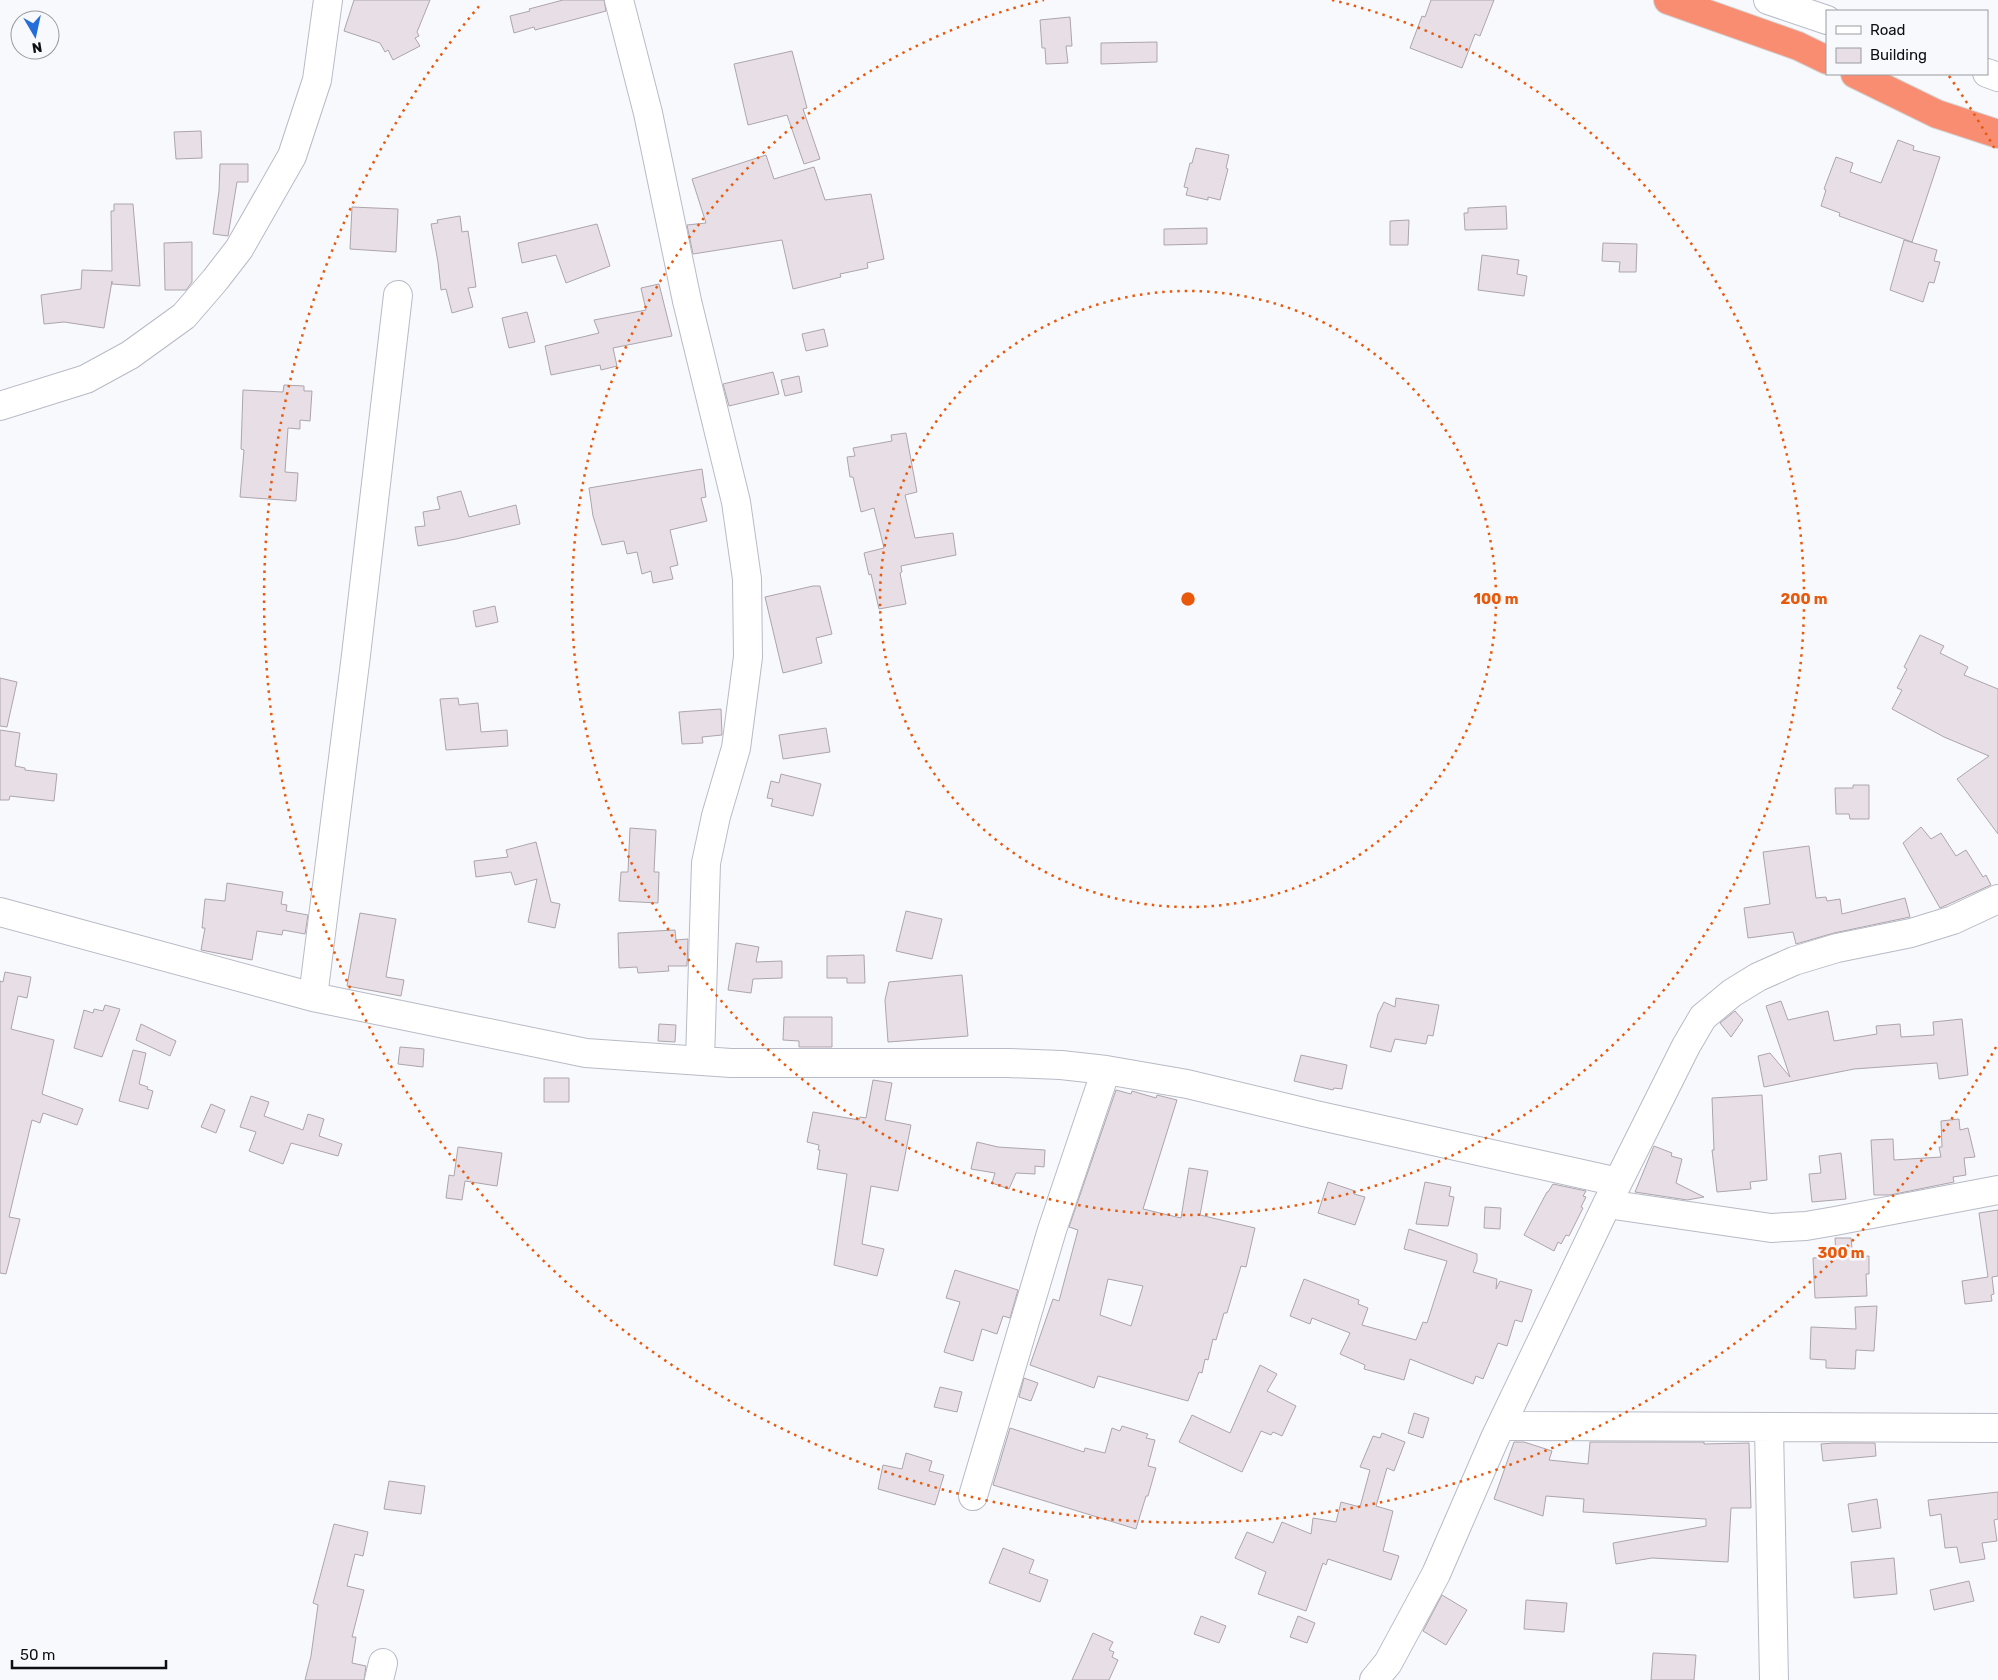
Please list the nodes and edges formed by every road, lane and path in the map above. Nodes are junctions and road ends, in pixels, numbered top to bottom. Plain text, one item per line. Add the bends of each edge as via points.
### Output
1 (328, 0) edge
2 (620, 0) edge
3 (1668, 0) edge
4 (1783, 3) edge
5 (1826, 20) edge
6 (1826, 60) edge
7 (1857, 75) edge
8 (1998, 134) edge
9 (398, 295) dead end
10 (0, 406) edge
11 (1998, 898) edge
12 (0, 912) edge
13 (313, 997) junction
14 (700, 1060) junction
15 (1106, 1070) junction
16 (1998, 1190) edge
17 (1613, 1193) junction
18 (1501, 1426) junction
19 (1769, 1428) junction
20 (1998, 1428) edge
21 (973, 1496) dead end
22 (1374, 1680) edge
23 (1774, 1680) edge

1 - 10 street via 317,80 292,156 239,249 215,280 184,316 130,356 86,379
2 - 14 street via 736,502 747,579 748,657 736,748 706,863
3 - 6 highway via 1798,46
4 - 5 street
7 - 8 highway via 1937,114
9 - 13 street
11 - 17 street via 1953,920 1794,961 1732,993 1704,1017 1686,1046
12 - 13 street
13 - 14 street via 586,1053
14 - 15 street via 731,1063 1008,1063
15 - 17 street via 1187,1084 1316,1115
15 - 21 street via 1052,1230
16 - 17 street via 1806,1226 1771,1228
17 - 18 street
18 - 19 street
18 - 22 street via 1436,1574 1388,1663
19 - 20 street
19 - 23 street

